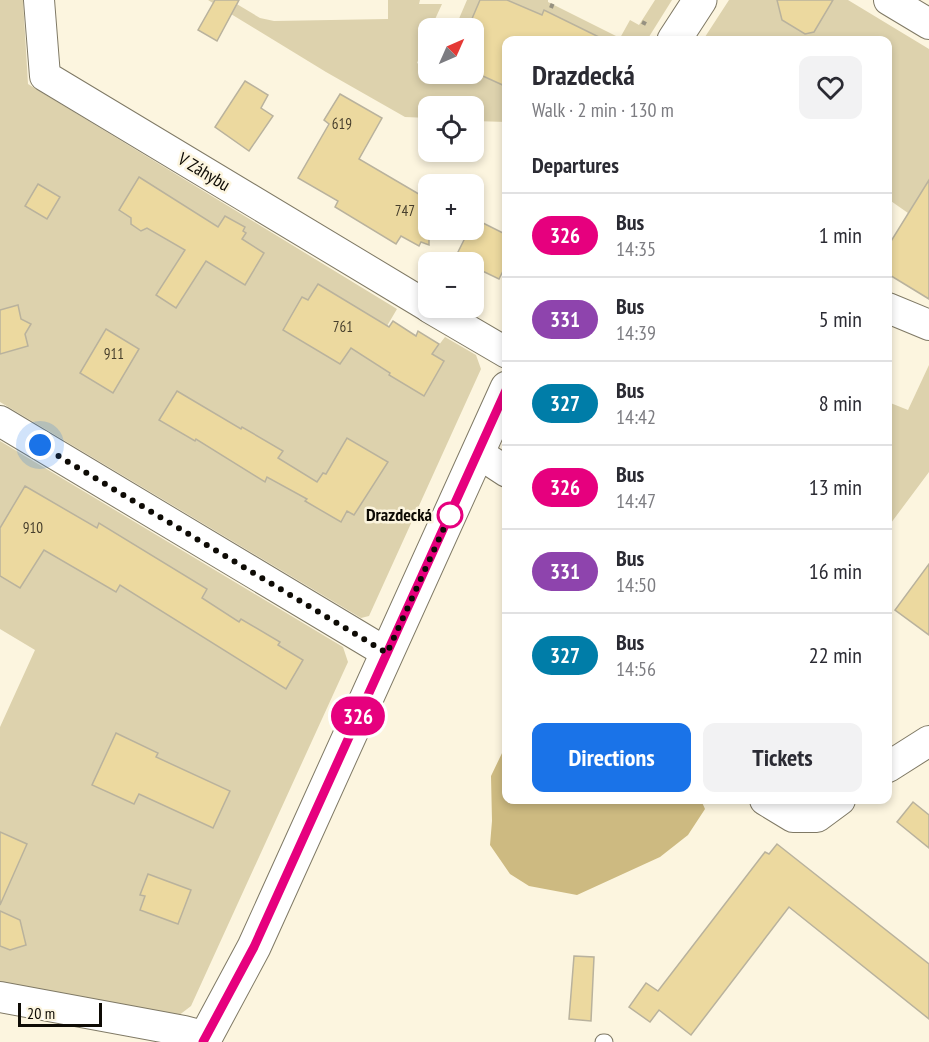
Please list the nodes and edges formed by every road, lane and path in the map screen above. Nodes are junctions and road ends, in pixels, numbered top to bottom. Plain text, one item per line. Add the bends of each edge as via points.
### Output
1 (39, 0) edge
2 (554, 0) edge
3 (700, 0) edge
4 (889, 0) edge
5 (551, 8) dead end
6 (929, 24) edge
7 (677, 36) edge
8 (418, 300) edge
9 (892, 310) edge
10 (448, 318) edge
11 (929, 325) edge
12 (502, 350) edge
13 (502, 399) edge
14 (0, 421) edge
15 (478, 453) junction
16 (502, 469) edge
17 (387, 653) junction
18 (929, 741) edge
19 (892, 764) edge
20 (772, 804) edge
21 (835, 804) edge
22 (0, 997) edge
23 (205, 1039) edge

1 - 8 street, V Záhybu via 45,76
2 - 5 path
3 - 7 street
4 - 6 street
9 - 11 street
10 - 12 street, V Záhybu
13 - 15 street
14 - 17 street
15 - 16 street
15 - 17 street
17 - 23 street via 254,947
18 - 19 street
20 - 21 street via 793,817 817,817
22 - 23 street via 184,1031

